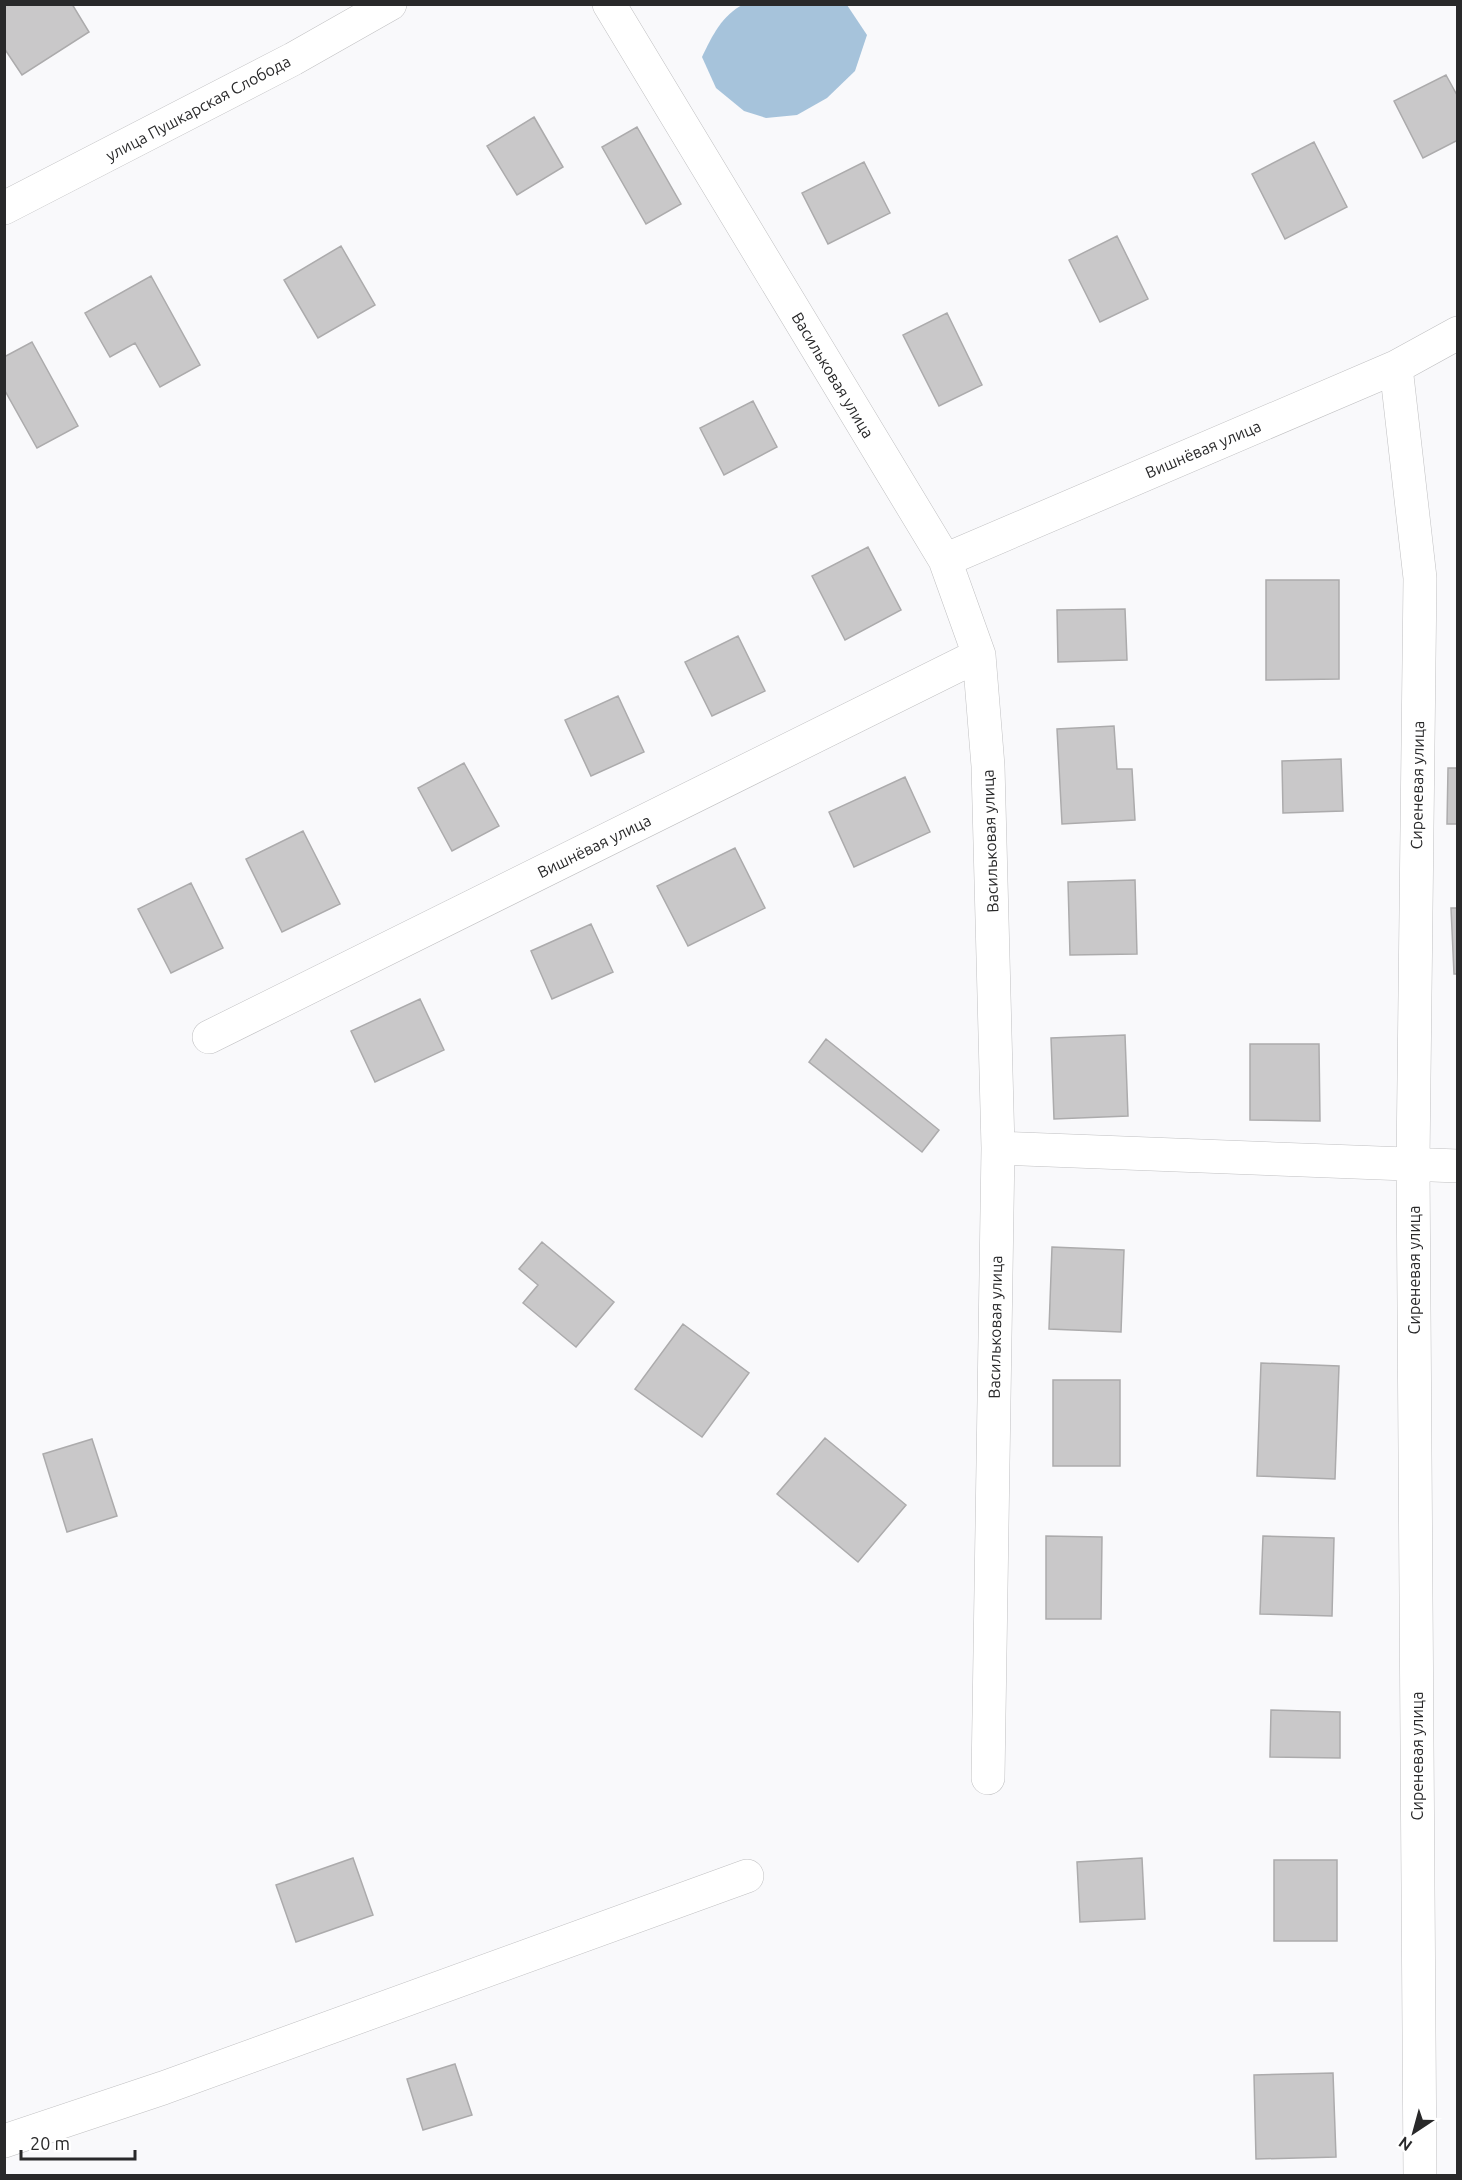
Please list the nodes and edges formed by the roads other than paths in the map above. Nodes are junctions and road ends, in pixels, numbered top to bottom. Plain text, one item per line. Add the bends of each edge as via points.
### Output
1 (390, 4) edge
2 (609, 4) edge
3 (4, 208) edge
4 (1458, 333) edge
5 (1396, 367) junction
6 (945, 560) junction
7 (979, 654) junction
8 (209, 1037) dead end
9 (998, 1148) junction
10 (1413, 1162) junction
11 (1458, 1166) edge
12 (988, 1778) dead end
13 (747, 1876) dead end
14 (4, 2141) edge
15 (1419, 2175) edge

1 - 3 street, улица Пушкарская Слобода via 293,59
2 - 6 street, Васильковая улица
4 - 5 street, Вишнёвая улица
5 - 6 street, Вишнёвая улица
5 - 10 street, Сиреневая улица via 1420,578
6 - 7 street, Васильковая улица
7 - 8 street, Вишнёвая улица
7 - 9 street, Васильковая улица via 988,766
9 - 10 street
9 - 12 street, Васильковая улица
10 - 11 street
10 - 15 street, Сиреневая улица
13 - 14 street via 163,2088

